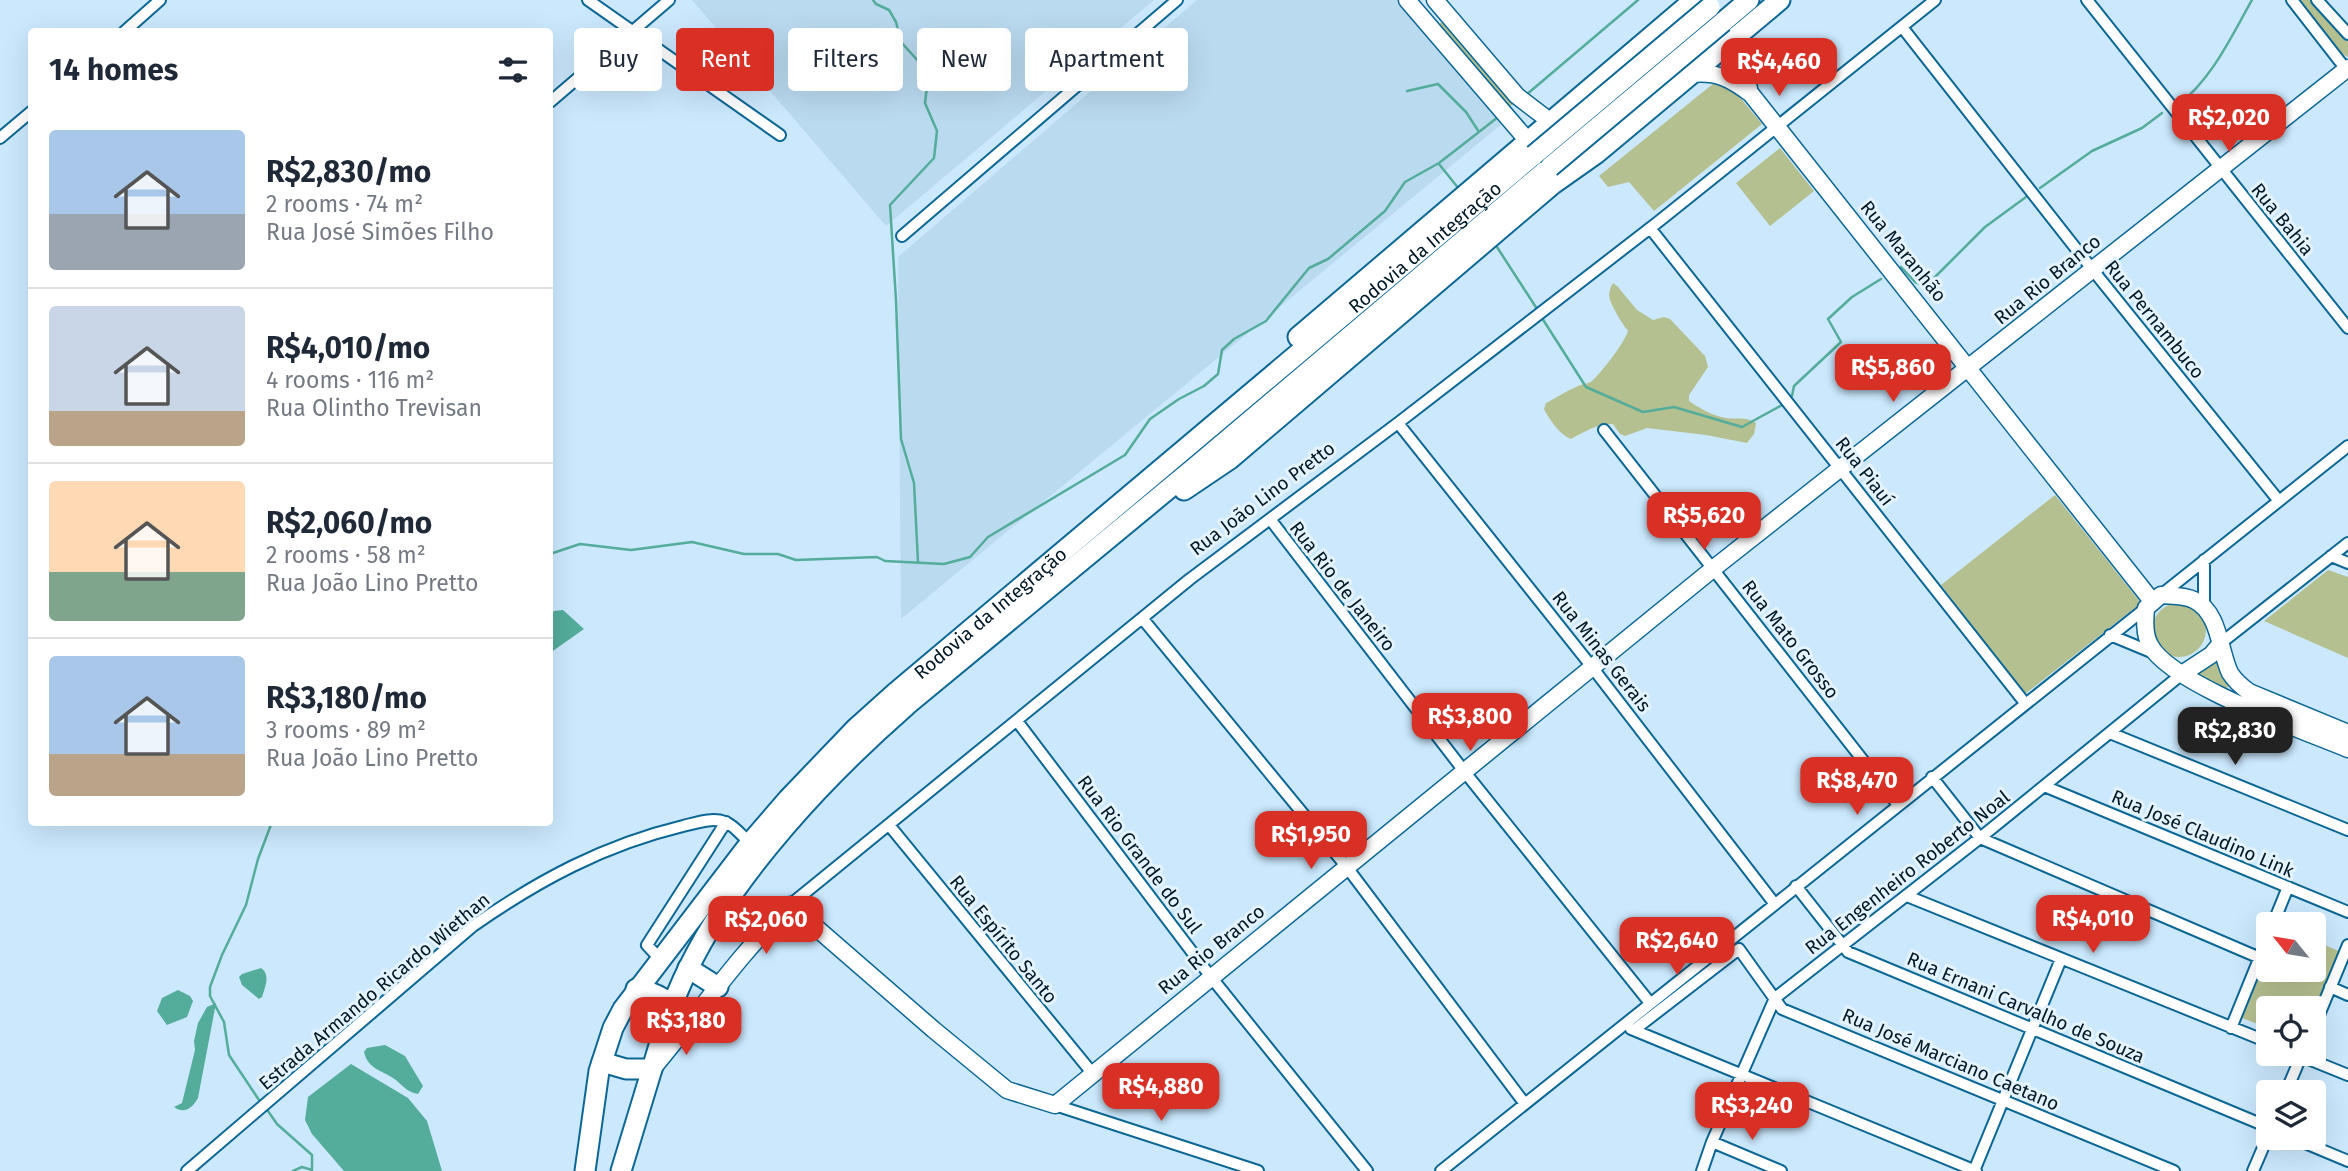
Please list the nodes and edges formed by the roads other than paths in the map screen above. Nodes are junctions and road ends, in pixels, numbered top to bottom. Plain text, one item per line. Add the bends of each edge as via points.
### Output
1 (160, 0) edge
2 (587, 0) edge
3 (669, 0) edge
4 (1177, 0) edge
5 (1407, 0) edge
6 (1435, 0) edge
7 (1749, 0) edge
8 (1780, 0) edge
9 (1935, 0) edge
10 (2087, 0) edge
11 (2292, 0) edge
12 (2317, 0) edge
13 (1702, 3) edge
14 (1902, 27) junction
15 (128, 28) edge
16 (626, 28) edge
17 (636, 28) edge
18 (2348, 34) edge
19 (1722, 48) junction
20 (662, 53) edge
21 (2347, 70) edge
22 (1691, 74) junction
23 (574, 81) edge
24 (1751, 94) junction
25 (553, 99) edge
26 (28, 114) edge
27 (1551, 122) junction
28 (1777, 126) junction
29 (780, 135) dead end
30 (0, 138) edge
31 (1531, 148) junction
32 (2220, 168) junction
33 (1559, 171) junction
34 (1650, 228) junction
35 (902, 236) dead end
36 (2092, 269) junction
37 (2348, 328) edge
38 (1970, 368) junction
39 (1398, 423) junction
40 (1604, 430) dead end
41 (2348, 446) edge
42 (1840, 468) junction
43 (2279, 501) junction
44 (1270, 519) junction
45 (1105, 528) junction
46 (2348, 543) edge
47 (2331, 556) junction
48 (2204, 560) junction
49 (2348, 563) edge
50 (1714, 568) junction
51 (2153, 601) junction
52 (2204, 607) junction
53 (1142, 618) junction
54 (2110, 635) junction
55 (2221, 643) junction
56 (2157, 654) junction
57 (1592, 667) junction
58 (2182, 674) junction
59 (2025, 703) junction
60 (1017, 721) junction
61 (2109, 733) junction
62 (2348, 733) edge
63 (2348, 749) edge
64 (1464, 771) junction
65 (1932, 777) junction
66 (2044, 786) junction
67 (1898, 804) junction
68 (726, 822) junction
69 (889, 825) junction
70 (2348, 830) edge
71 (1980, 838) junction
72 (750, 843) junction
73 (1346, 866) junction
74 (1796, 886) junction
75 (2288, 887) junction
76 (1906, 896) junction
77 (1774, 903) junction
78 (790, 905) junction
79 (2278, 912) edge
80 (2348, 912) edge
81 (2348, 944) edge
82 (1842, 945) junction
83 (2256, 955) edge
84 (660, 958) junction
85 (2061, 959) junction
86 (2256, 967) edge
87 (688, 968) junction
88 (1211, 977) junction
89 (718, 986) junction
90 (2330, 987) junction
91 (636, 989) junction
92 (2348, 995) edge
93 (2326, 997) edge
94 (1775, 998) junction
95 (1650, 1003) junction
96 (673, 1005) junction
97 (692, 1021) junction
98 (1622, 1025) junction
99 (2231, 1028) junction
100 (2033, 1029) junction
101 (1634, 1030) junction
102 (2256, 1037) edge
103 (601, 1062) junction
104 (2326, 1065) edge
105 (652, 1069) junction
106 (1093, 1074) junction
107 (1741, 1074) junction
108 (2348, 1075) edge
109 (2003, 1100) junction
110 (1525, 1104) junction
111 (1055, 1105) junction
112 (2256, 1122) edge
113 (1712, 1142) junction
114 (2262, 1150) edge
115 (2322, 1150) edge
116 (2348, 1161) edge
117 (187, 1171) edge
118 (585, 1171) edge
119 (621, 1171) edge
120 (1258, 1171) edge
121 (1367, 1171) edge
122 (1441, 1171) edge
123 (1702, 1171) edge
124 (1781, 1171) edge
125 (1975, 1171) edge
126 (2174, 1171) edge
127 (2253, 1171) edge

1 - 15 street
2 - 16 street
3 - 17 street
4 - 35 street
5 - 31 street
6 - 27 street via 1517,96
7 - 33 highway, bridge
8 - 19 highway
9 - 14 street, Rua João Lino Pretto
10 - 32 street, Rua Bahia
11 - 21 street
12 - 18 street
13 - 19 highway
13 - 27 highway
13 - 31 highway, bridge
14 - 28 street, Rua João Lino Pretto
14 - 36 street, Rua Pernambuco
19 - 22 highway
19 - 24 street, Rua Maranhão
20 - 29 street
21 - 32 street, Rua Rio Branco
22 - 24 street, Rua Maranhão via 1724,77
22 - 33 highway via 1597,153
23 - 25 street
24 - 28 street, Rua Maranhão
26 - 30 street
27 - 31 highway
28 - 34 street, Rua João Lino Pretto
28 - 38 street, Rua Maranhão
31 - 33 highway
31 - 45 highway, Rodovia da Integração
32 - 36 street, Rua Rio Branco
32 - 37 street, Rua Bahia
33 - 45 highway, Rodovia da Integração via 1195,467
34 - 39 street, Rua João Lino Pretto
34 - 42 street, Rua Piauí
36 - 38 street, Rua Rio Branco
36 - 43 street, Rua Pernambuco
38 - 42 street, Rua Rio Branco
38 - 51 street, Rua Maranhão
39 - 44 street, Rua João Lino Pretto
39 - 57 street, Rua Minas Gerais
40 - 50 street, Rua Mato Grosso
41 - 43 street
42 - 50 street, Rua Rio Branco
42 - 59 street, Rua Piauí
43 - 48 street
44 - 53 street, Rua João Lino Pretto
44 - 64 street, Rua Rio de Janeiro
45 - 72 highway, Rodovia da Integração via 856,728
45 - 87 highway, Rodovia da Integração via 835,773 751,870
46 - 47 street
47 - 49 street
47 - 55 street
48 - 51 street
48 - 52 street
50 - 57 street, Rua Rio Branco
50 - 67 street, Rua Mato Grosso
51 - 52 street via 2193,599
51 - 54 street
51 - 56 street via 2146,633
52 - 55 street
53 - 60 street, Rua João Lino Pretto
53 - 73 street
54 - 56 street
54 - 59 street
55 - 58 street
55 - 62 street via 2228,668 2249,692
56 - 58 street
57 - 64 street, Rua Rio Branco
57 - 77 street, Rua Minas Gerais
58 - 61 street, Rua Engenheiro Roberto Noal
58 - 63 street via 2214,693
59 - 65 street
60 - 69 street, Rua João Lino Pretto
60 - 88 street, Rua Rio Grande do Sul
61 - 66 street, Rua Engenheiro Roberto Noal
61 - 70 street
64 - 73 street, Rua Rio Branco
64 - 95 street, Rua Rio de Janeiro
65 - 67 street
65 - 71 street
66 - 71 street, Rua Engenheiro Roberto Noal
66 - 75 street, Rua José Claudino Link
67 - 74 street
68 - 72 street
68 - 84 street via 647,945
68 - 117 street, Estrada Armando Ricardo Wiethan via 709,820 603,850 514,898 463,934
69 - 78 street, Rua João Lino Pretto
69 - 106 street, Rua Espírito Santo
71 - 76 street, Rua Engenheiro Roberto Noal
71 - 83 street
72 - 84 highway, Rodovia da Integração
73 - 88 street, Rua Rio Branco
73 - 110 street
74 - 77 street
74 - 82 street, Rua Ernani Carvalho de Souza
75 - 79 street
75 - 80 street, Rua José Claudino Link
76 - 82 street, Rua Engenheiro Roberto Noal
76 - 85 street
77 - 95 street
78 - 89 street, Rua João Lino Pretto
78 - 111 street via 1007,1090
81 - 90 street
82 - 94 street, Rua Engenheiro Roberto Noal
82 - 100 street, Rua Ernani Carvalho de Souza via 1848,953
84 - 91 highway, Rodovia da Integração
85 - 99 street
85 - 100 street
86 - 99 street
87 - 89 highway
87 - 96 highway, Rodovia da Integração
88 - 106 street, Rua Rio Branco
88 - 121 street, Rua Rio Grande do Sul
89 - 97 street, Rua João Lino Pretto
90 - 92 street
90 - 93 street
91 - 96 highway
91 - 103 highway, Rodovia da Integração via 613,1028
94 - 101 street, Rua José Marciano Caetano via 1739,949
94 - 107 street, Rua Engenheiro Roberto Noal
94 - 109 street, Rua José Marciano Caetano via 1783,1009
95 - 98 street
96 - 97 highway
96 - 105 highway, Rodovia da Integração
97 - 105 street, Rua João Lino Pretto
98 - 101 street
98 - 110 street
99 - 102 street
100 - 109 street
100 - 112 street, Rua Ernani Carvalho de Souza
101 - 107 street
103 - 105 highway via 626,1069
103 - 118 highway, Rodovia da Integração
104 - 108 street
105 - 119 highway, Rodovia da Integração
106 - 111 street, Rua Rio Branco
107 - 113 street, Rua Engenheiro Roberto Noal
107 - 125 street
109 - 125 street
109 - 126 street, Rua José Marciano Caetano
110 - 122 street
111 - 120 street
113 - 123 street, Rua Engenheiro Roberto Noal
113 - 124 street
114 - 127 street
115 - 116 street

